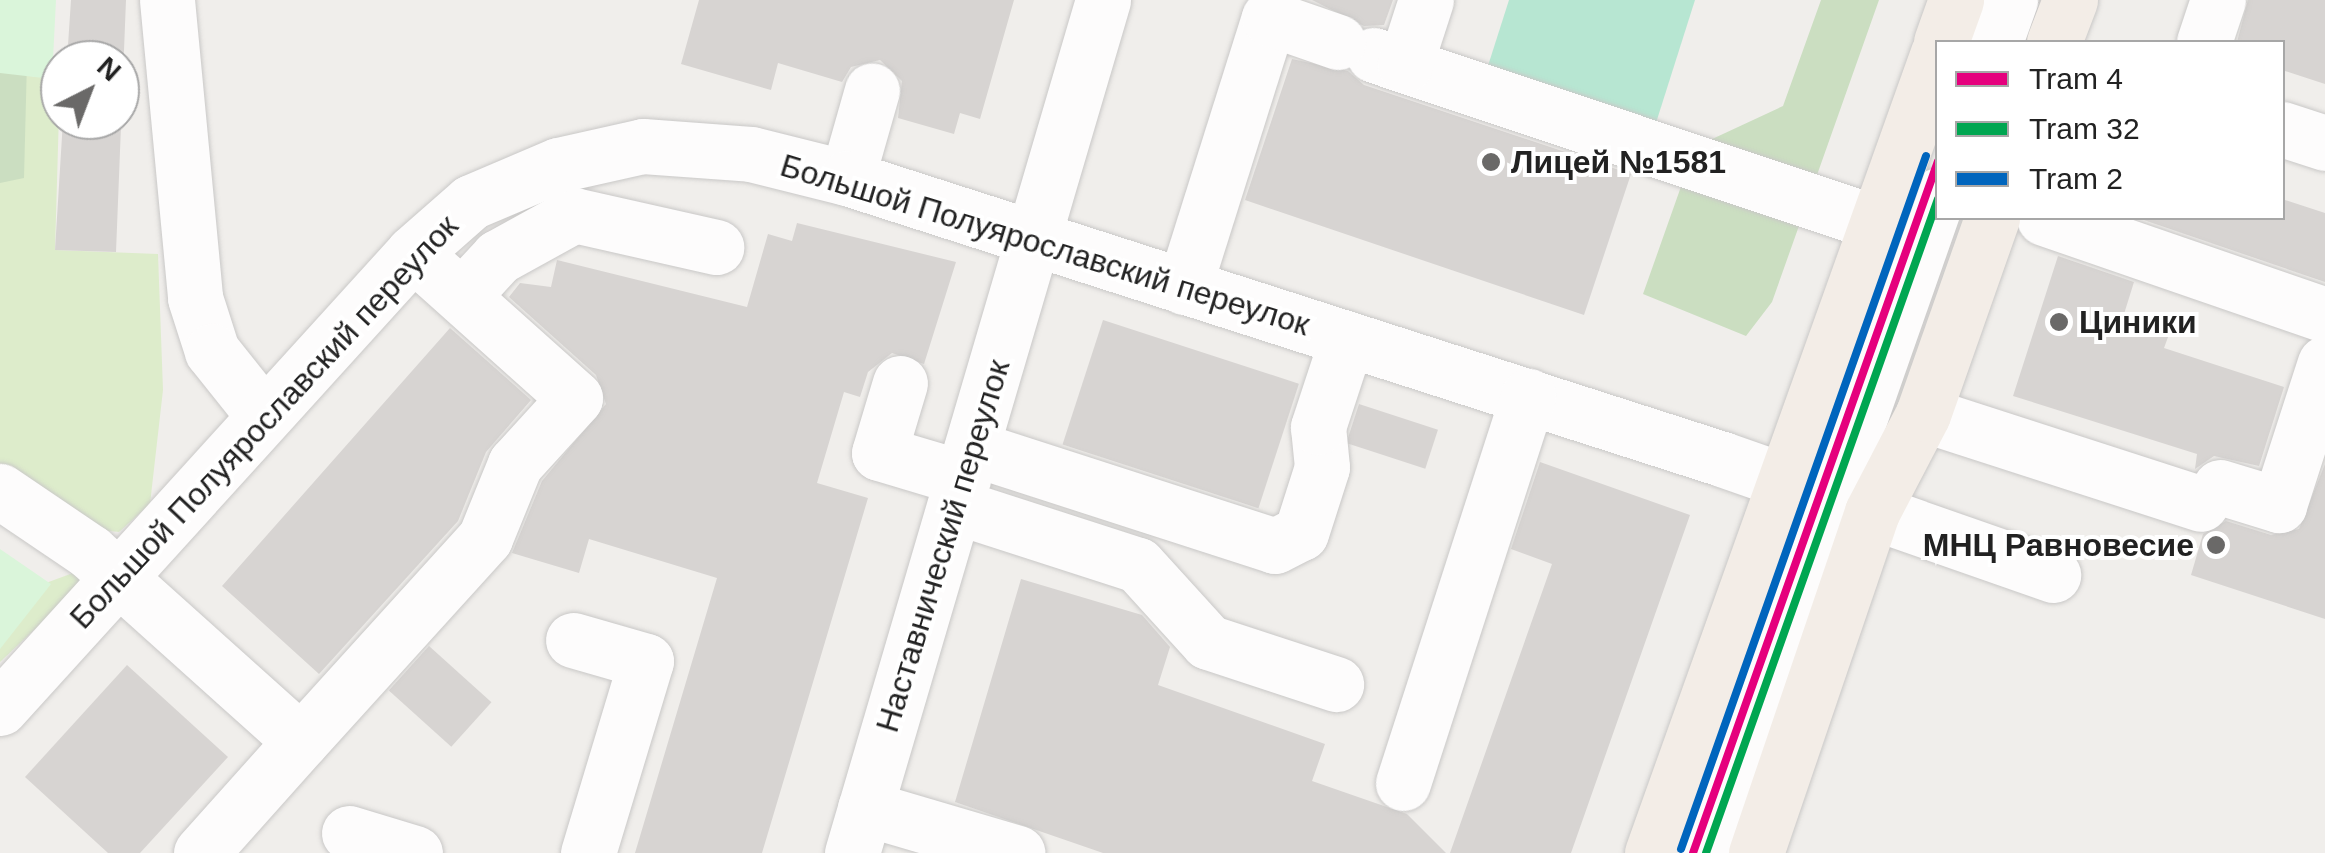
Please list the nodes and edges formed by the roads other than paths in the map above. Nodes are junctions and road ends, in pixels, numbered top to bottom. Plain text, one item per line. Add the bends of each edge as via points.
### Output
1 (167, 0) edge
2 (1102, 0) edge
3 (1426, 0) edge
4 (1956, 0) edge
5 (2010, 0) edge
6 (2070, 0) edge
7 (2218, 0) edge
8 (1942, 40) edge
9 (1996, 40) edge
10 (2055, 40) edge
11 (2205, 40) edge
12 (1372, 54) junction
13 (1935, 61) edge
14 (872, 90) dead end
15 (2285, 130) edge
16 (2325, 143) edge
17 (847, 178) junction
18 (1935, 206) edge
19 (1991, 220) edge
20 (2050, 220) edge
21 (1876, 224) junction
22 (1034, 240) junction
23 (716, 247) dead end
24 (413, 253) junction
25 (1184, 286) junction
26 (462, 296) junction
27 (2325, 316) edge
28 (1347, 339) junction
29 (2325, 363) edge
30 (900, 382) dead end
31 (1528, 396) junction
32 (1923, 414) junction
33 (263, 416) junction
34 (963, 478) junction
35 (1784, 480) junction
36 (0, 491) edge
37 (1853, 505) junction
38 (2053, 575) dead end
39 (118, 577) junction
40 (573, 640) dead end
41 (1336, 684) dead end
42 (0, 708) edge
43 (301, 741) junction
44 (1404, 783) dead end
45 (858, 830) edge
46 (349, 834) dead end
47 (201, 853) edge
48 (415, 853) edge
49 (588, 853) edge
50 (1018, 853) edge
51 (1652, 853) edge
52 (1707, 853) edge
53 (1756, 853) edge

1 - 33 street via 195,298 212,351
2 - 22 street, Наставнический переулок
3 - 12 street
4 - 8 main road
5 - 9 street
6 - 10 main road
7 - 11 street
12 - 21 street
12 - 25 street via 1269,18
13 - 21 main road
14 - 17 street
15 - 16 street
17 - 22 street, Большой Полуярославский переулок
17 - 24 street, Большой Полуярославский переулок via 751,154 643,146 558,165 471,202
18 - 37 street
19 - 32 main road
20 - 27 street
21 - 35 main road
22 - 25 street, Большой Полуярославский переулок
22 - 34 street, Наставнический переулок
23 - 26 street via 574,215 498,257
24 - 26 street
24 - 33 street, Большой Полуярославский переулок
25 - 28 street, Большой Полуярославский переулок
26 - 43 street via 574,398 515,464 485,538
28 - 31 street, Большой Полуярославский переулок
28 - 34 street via 1318,427 1322,467 1301,533 1275,546
29 - 32 street via 2278,505 2211,495
30 - 34 street via 880,453
31 - 35 street, Большой Полуярославский переулок
31 - 44 street
32 - 37 main road
33 - 39 street, Большой Полуярославский переулок
34 - 41 street via 1138,565 1208,642
34 - 45 street, Наставнический переулок
35 - 37 street, Большой Полуярославский переулок
35 - 51 main road
36 - 39 street
37 - 38 street, Большой Полуярославский переулок
37 - 52 street
37 - 53 main road
39 - 42 street, Большой Полуярославский переулок
39 - 43 street
40 - 49 street via 646,661
43 - 47 street
45 - 50 street
46 - 48 street

